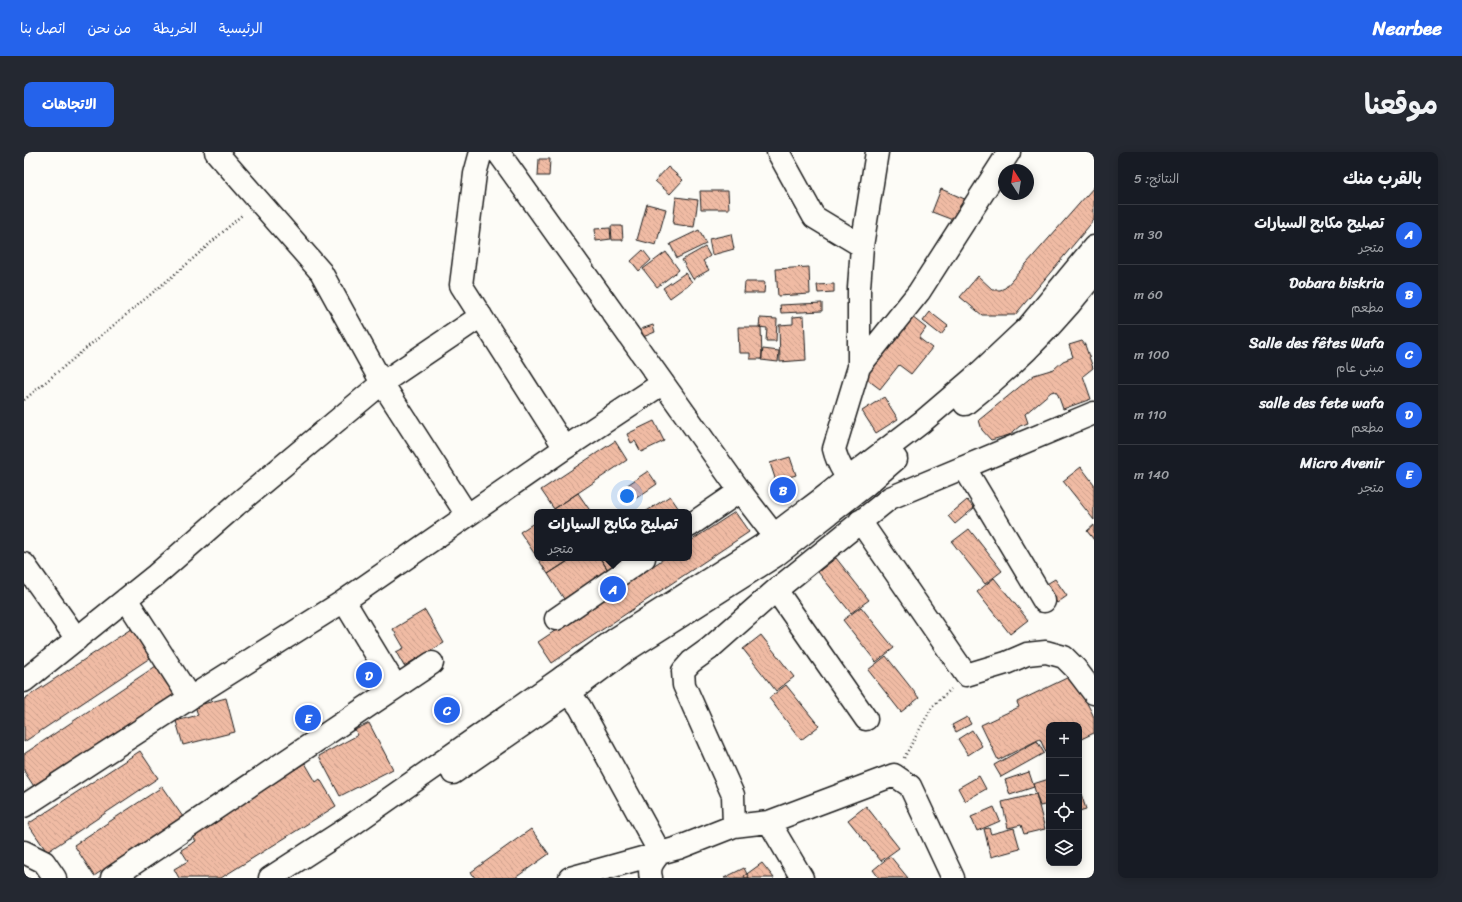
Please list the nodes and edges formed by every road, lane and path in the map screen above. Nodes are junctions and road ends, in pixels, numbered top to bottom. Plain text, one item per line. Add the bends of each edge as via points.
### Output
1 (216, 152) edge
2 (481, 152) edge
3 (498, 152) edge
4 (778, 152) edge
5 (877, 152) edge
6 (1009, 152) edge
7 (258, 201) junction
8 (862, 246) junction
9 (1094, 247) edge
10 (1094, 274) edge
11 (481, 316) junction
12 (858, 368) junction
13 (382, 383) junction
14 (663, 383) junction
15 (24, 400) edge
16 (1094, 413) edge
17 (565, 448) junction
18 (964, 467) junction
19 (871, 470) junction
20 (853, 484) junction
21 (740, 491) junction
22 (890, 498) junction
23 (467, 515) junction
24 (860, 521) junction
25 (692, 524) edge
26 (780, 541) junction
27 (640, 561) edge
28 (24, 564) edge
29 (776, 590) junction
30 (126, 599) junction
31 (344, 601) junction
32 (1044, 601) dead end
33 (556, 619) dead end
34 (77, 639) junction
35 (432, 663) dead end
36 (966, 675) junction
37 (24, 681) edge
38 (566, 685) junction
39 (396, 687) junction
40 (1094, 693) edge
41 (190, 698) junction
42 (866, 719) dead end
43 (894, 776) junction
44 (24, 806) edge
45 (769, 822) junction
46 (734, 826) junction
47 (24, 852) edge
48 (660, 853) junction
49 (591, 872) junction
50 (55, 878) edge
51 (112, 878) edge
52 (270, 878) edge
53 (296, 878) edge
54 (570, 878) edge
55 (643, 878) edge
56 (651, 878) edge
57 (802, 878) edge
58 (953, 878) edge

1 - 7 street
2 - 11 street via 475,174 461,285
3 - 14 street
4 - 8 street via 814,217
5 - 8 street
6 - 12 street via 919,292
7 - 13 street via 321,272
7 - 15 path
8 - 12 street
9 - 19 street via 1028,326 978,375 922,422
10 - 19 street via 1038,337 990,385 932,430
11 - 13 street
11 - 17 street
12 - 20 street via 834,449 837,461
13 - 23 street
13 - 30 street
14 - 17 street
14 - 21 street
16 - 18 street
17 - 23 street
18 - 22 street
18 - 32 street
19 - 20 street
19 - 22 street
20 - 26 street
21 - 25 street
21 - 26 street
22 - 24 street
23 - 31 street
24 - 29 street
24 - 36 street
26 - 38 street via 775,556 627,650
27 - 33 street
28 - 34 street
29 - 42 street
29 - 46 street via 683,671 684,685 733,795
30 - 34 street
30 - 41 street
31 - 39 street
31 - 41 street
34 - 37 street
35 - 39 street
36 - 40 street via 1027,654 1046,652 1064,657
36 - 43 path via 932,707
38 - 48 street
38 - 52 street
38 - 53 street via 357,838
39 - 51 street
41 - 44 street
43 - 45 street
43 - 58 street via 910,786
45 - 46 street
45 - 57 street
46 - 48 street
47 - 50 street via 44,862
48 - 49 street
48 - 56 street via 651,864
49 - 54 street
49 - 55 street via 616,872

